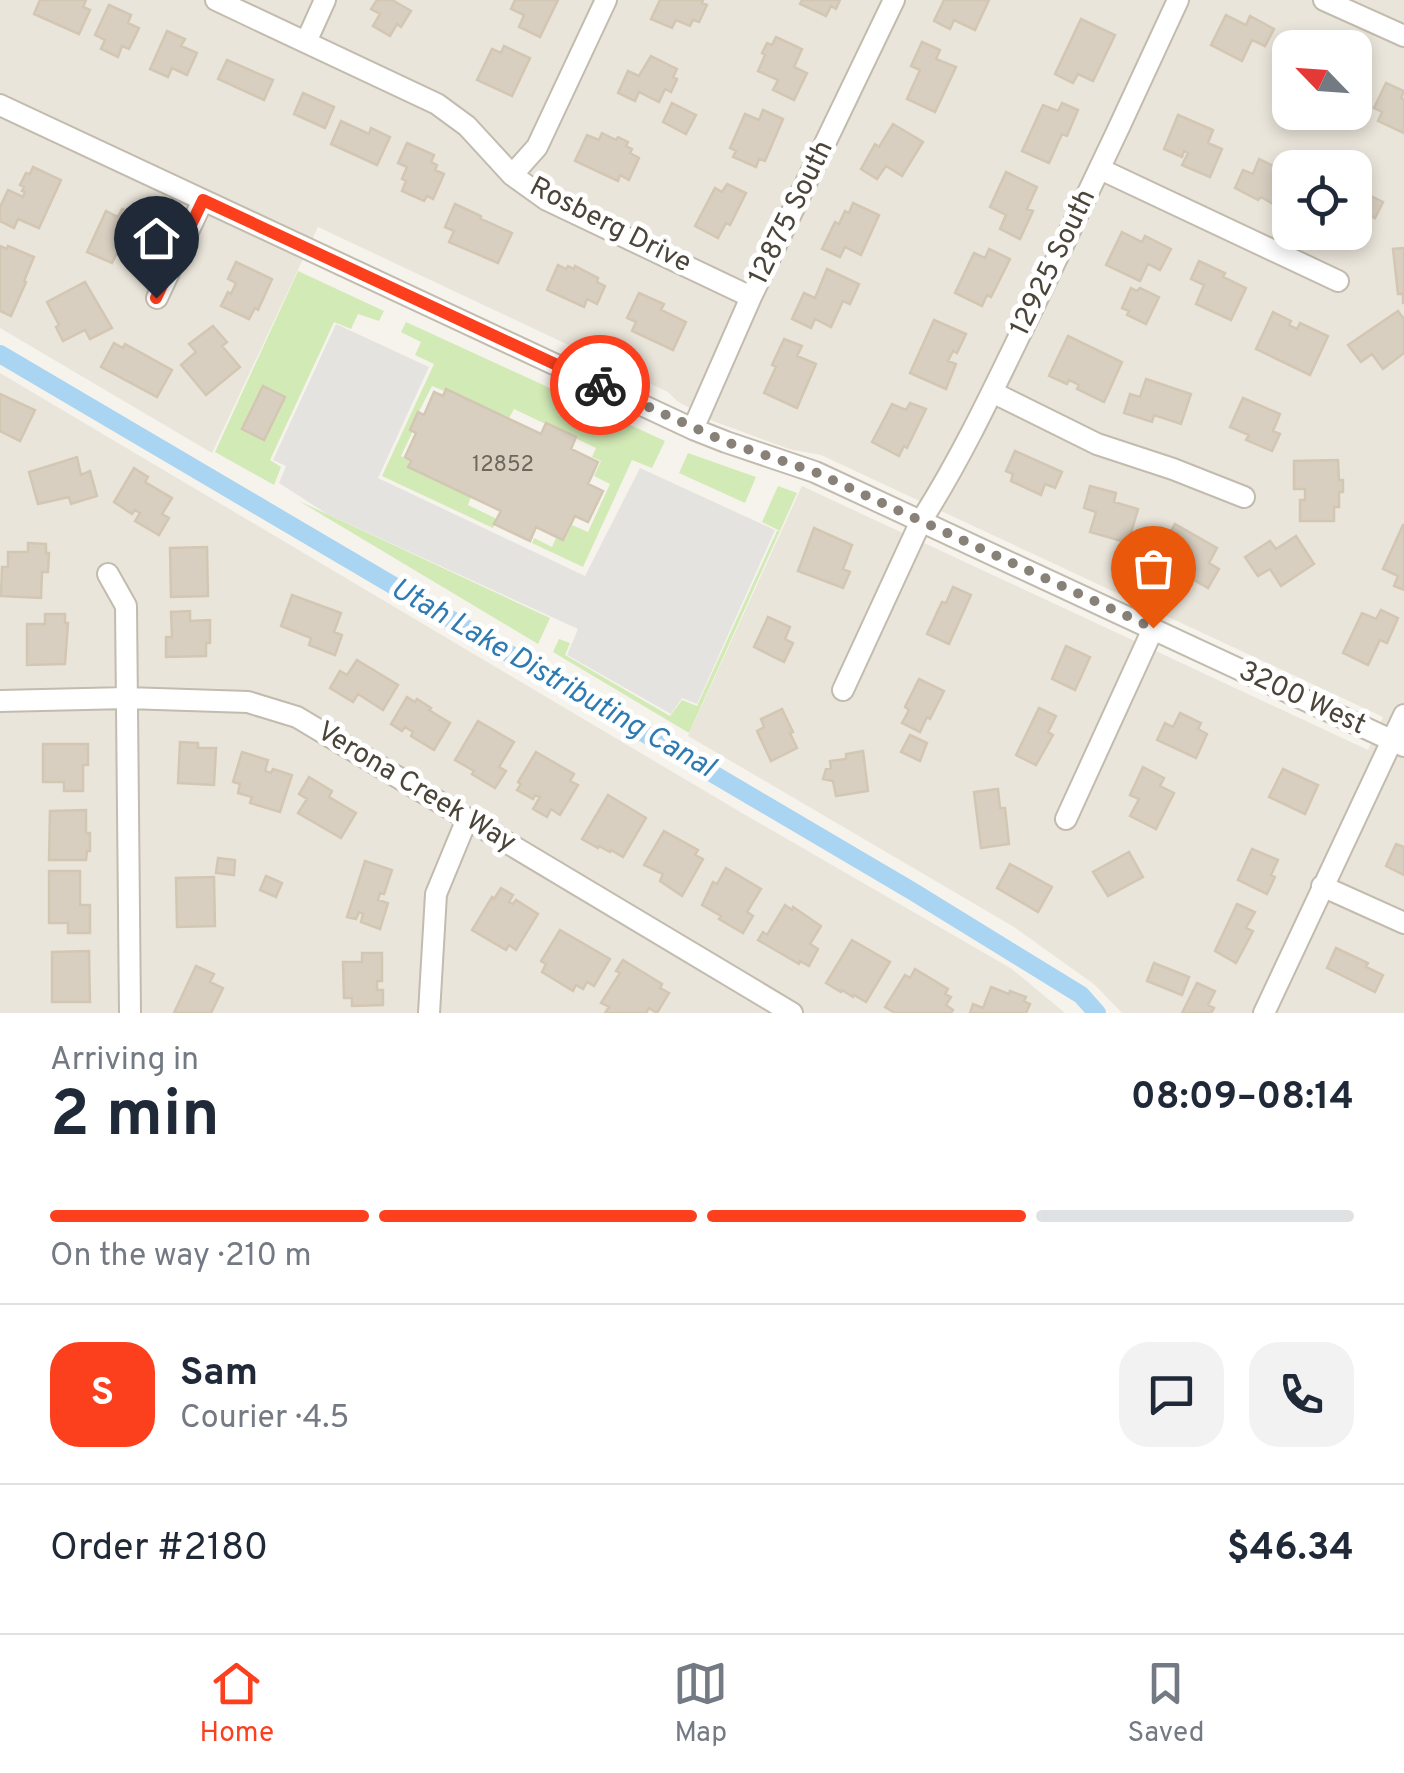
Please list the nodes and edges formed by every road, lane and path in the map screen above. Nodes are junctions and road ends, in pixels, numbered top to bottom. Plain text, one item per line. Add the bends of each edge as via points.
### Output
1 (216, 0) edge
2 (325, 0) edge
3 (606, 0) edge
4 (894, 0) edge
5 (1178, 0) edge
6 (1324, 0) edge
7 (1404, 36) edge
8 (306, 42) junction
9 (0, 106) edge
10 (1100, 169) junction
11 (512, 175) junction
12 (203, 200) junction
13 (1338, 281) dead end
14 (752, 297) junction
15 (156, 298) dead end
16 (992, 392) junction
17 (693, 428) junction
18 (1244, 497) dead end
19 (921, 521) junction
20 (108, 574) dead end
21 (1153, 628) junction
22 (844, 690) dead end
23 (128, 698) junction
24 (0, 701) edge
25 (1404, 715) edge
26 (1398, 743) edge
27 (1066, 818) dead end
28 (467, 819) junction
29 (1322, 886) junction
30 (1404, 923) edge
31 (789, 1012) edge
32 (130, 1013) edge
33 (429, 1013) edge
34 (1264, 1013) edge

1 - 8 street, Rosberg Drive
2 - 8 street
3 - 11 street via 542,138
4 - 14 street, 12875 South
5 - 10 street, 12925 South
6 - 7 street
8 - 11 street, Rosberg Drive via 437,104 468,126
9 - 12 street, 3200 West
10 - 13 street
10 - 16 street, 12925 South
11 - 14 street, Rosberg Drive via 546,200
12 - 15 street
12 - 17 street, 3200 West
14 - 17 street, 12875 South
16 - 18 street via 1097,444
16 - 19 street, 12925 South
17 - 19 street, 3200 West via 815,472
19 - 21 street, 3200 West
19 - 22 street, 12925 South
20 - 23 street via 126,606
21 - 26 street, 3200 West
21 - 27 street
23 - 24 street, Verona Creek Way
23 - 28 street, Verona Creek Way via 248,702 297,717
23 - 32 street
25 - 26 street
26 - 29 street
28 - 31 street, Verona Creek Way
28 - 33 street via 436,894
29 - 30 street
29 - 34 street

